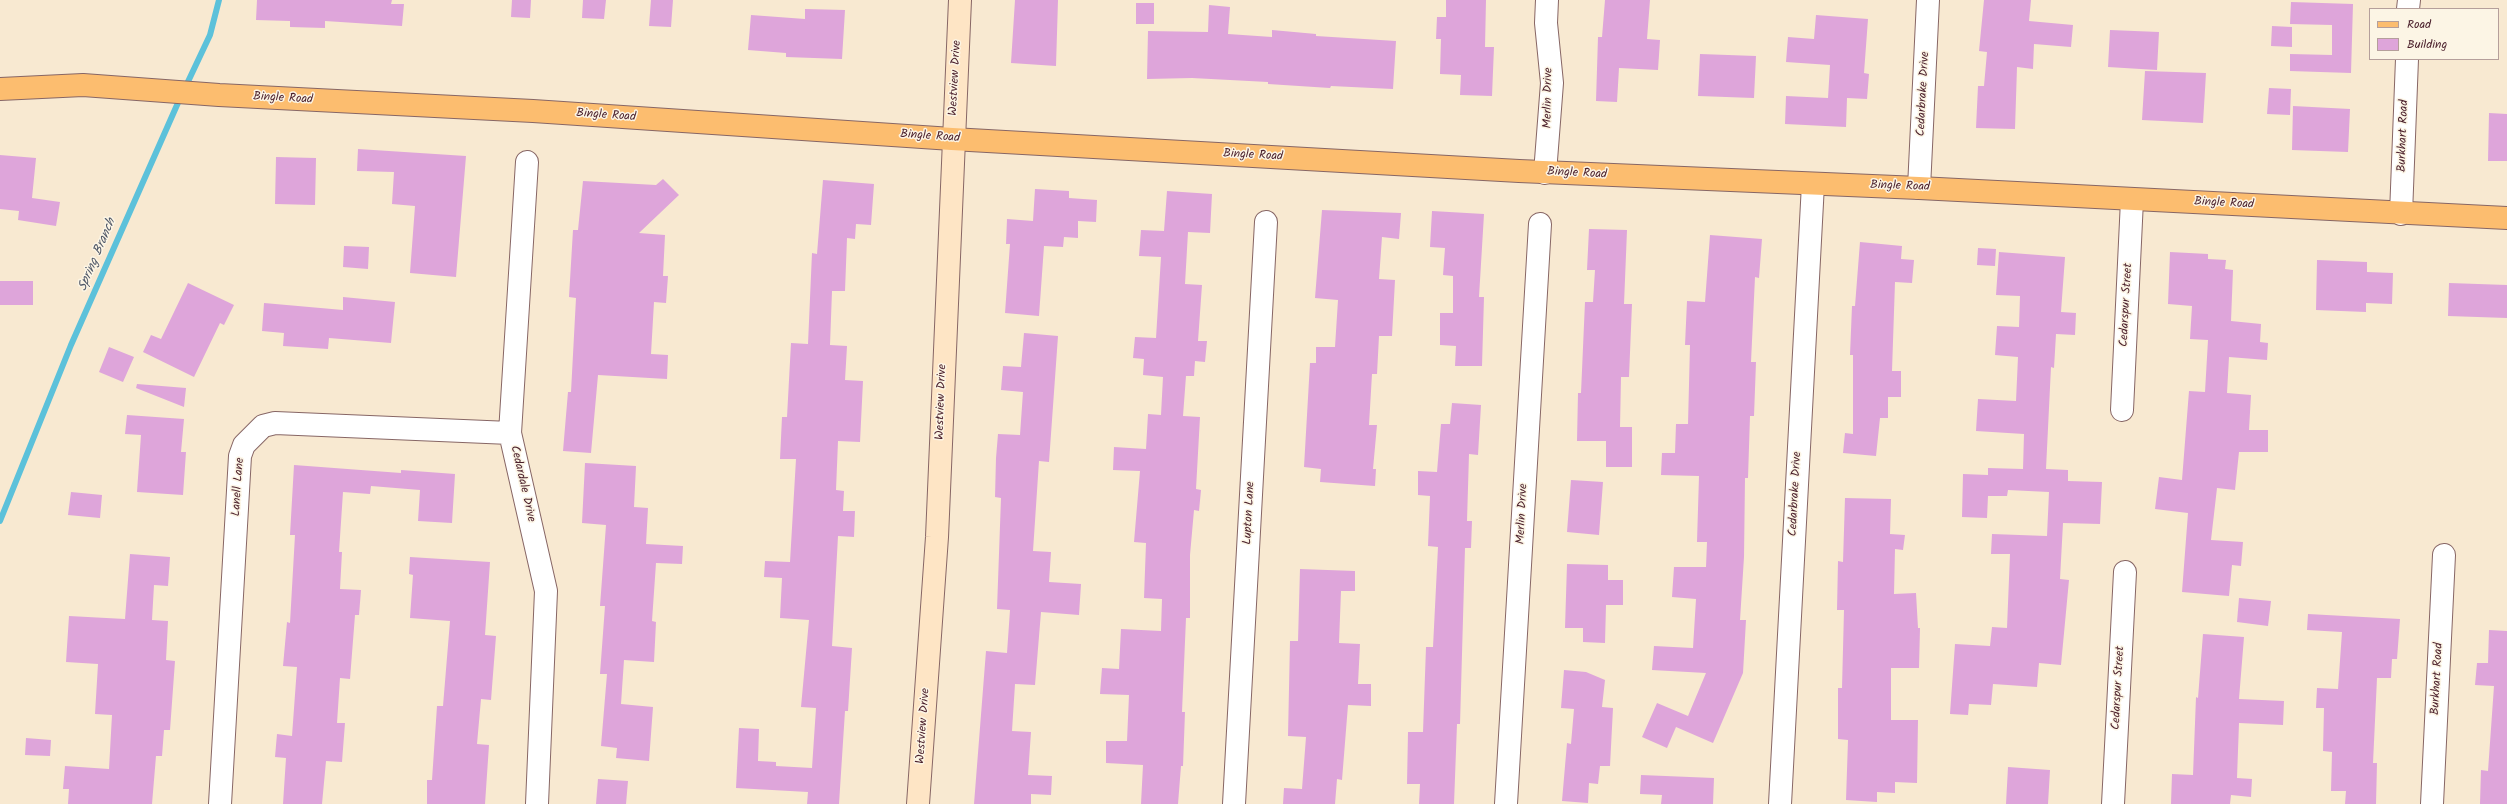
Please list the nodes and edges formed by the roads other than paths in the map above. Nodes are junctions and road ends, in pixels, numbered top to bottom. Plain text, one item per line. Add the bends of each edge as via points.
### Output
1 (960, 0) edge
2 (1547, 0) edge
3 (1928, 0) edge
4 (2407, 60) edge
5 (0, 89) edge
6 (952, 139) junction
7 (527, 162) dead end
8 (1545, 173) junction
9 (1813, 184) junction
10 (1920, 188) junction
11 (2132, 200) junction
12 (2401, 214) junction
13 (2507, 218) edge
14 (1266, 222) dead end
15 (1540, 224) dead end
16 (2122, 410) dead end
17 (510, 433) junction
18 (2444, 555) dead end
19 (2125, 572) dead end
20 (220, 804) edge
21 (537, 804) edge
22 (918, 804) edge
23 (1234, 804) edge
24 (1506, 804) edge
25 (1780, 804) edge
26 (2113, 804) edge
27 (2432, 804) edge

1 - 6 main road, Westview Drive
2 - 8 street, Merlin Drive via 1546,23 1552,83
3 - 10 street, Cedarbrake Drive
4 - 12 street, Burkhart Road
5 - 6 main road, Bingle Road via 83,85 218,96 530,111
6 - 8 main road, Bingle Road
6 - 22 main road, Westview Drive via 938,537
7 - 17 street, Cedardale Drive
8 - 9 main road, Bingle Road
9 - 10 main road, Bingle Road
9 - 25 street, Cedarbrake Drive
10 - 11 main road, Bingle Road
11 - 12 main road, Bingle Road
11 - 16 street, Cedarspur Street
12 - 13 main road, Bingle Road
14 - 23 street, Lupton Lane
15 - 24 street, Merlin Drive
17 - 20 street, Lanell Lane via 275,423 263,426 244,445 240,456
17 - 21 street, Cedardale Drive via 546,591
18 - 27 street, Burkhart Road
19 - 26 street, Cedarspur Street

